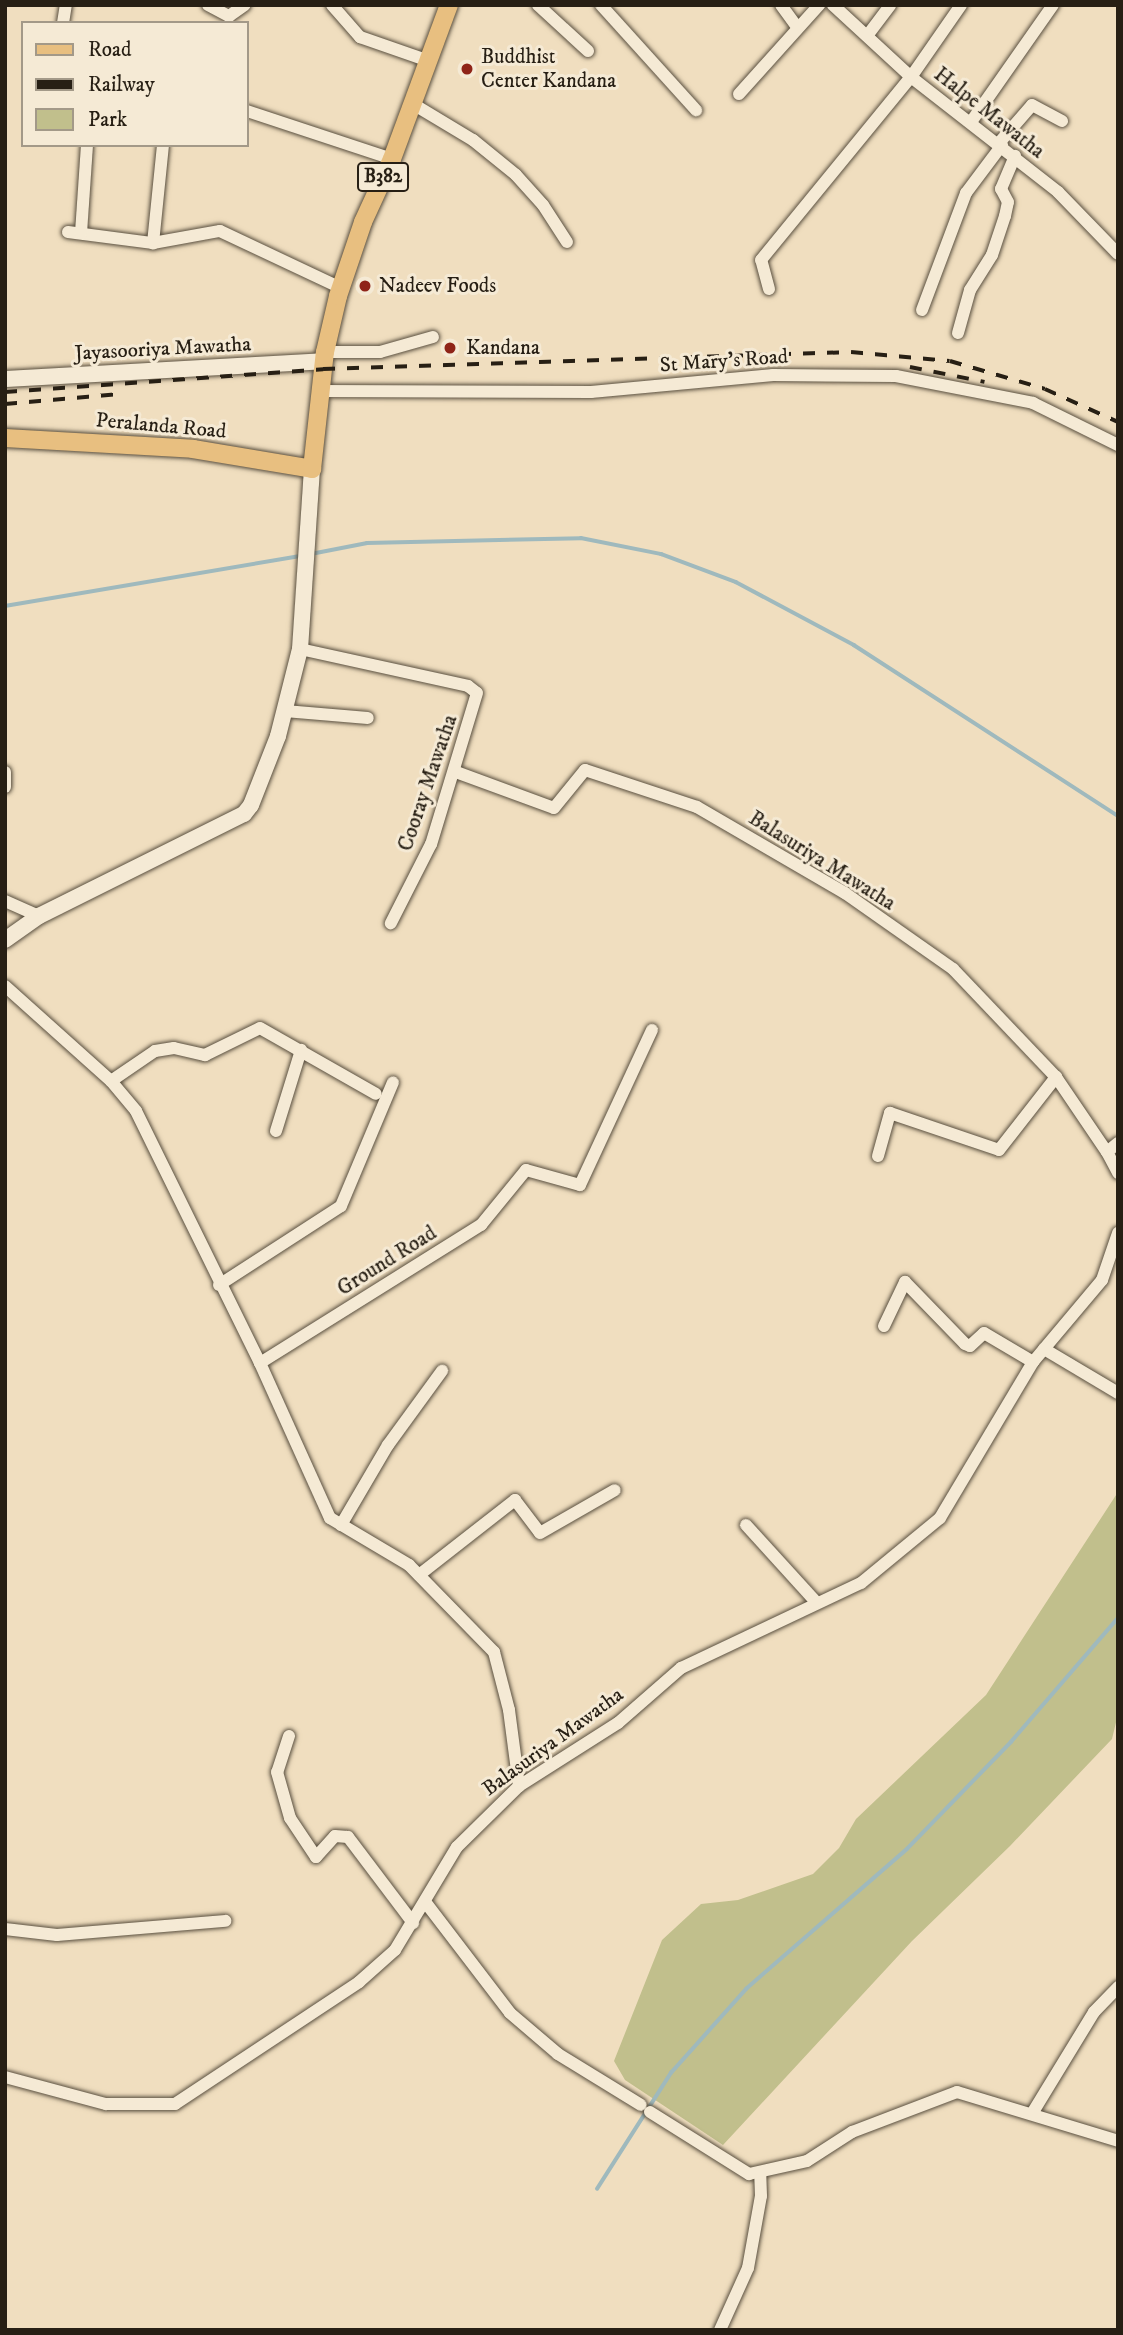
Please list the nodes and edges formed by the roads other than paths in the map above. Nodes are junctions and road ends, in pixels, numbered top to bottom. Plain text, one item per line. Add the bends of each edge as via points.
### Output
1 (208, 5) edge
2 (245, 5) edge
3 (332, 5) edge
4 (449, 5) edge
5 (538, 5) edge
6 (601, 5) edge
7 (781, 5) edge
8 (819, 5) edge
9 (833, 5) edge
10 (890, 5) edge
11 (961, 5) edge
12 (1053, 5) edge
13 (223, 20) edge
14 (797, 27) junction
15 (867, 36) junction
16 (588, 51) dead end
17 (429, 61) junction
18 (911, 76) junction
19 (739, 94) dead end
20 (413, 104) junction
21 (696, 110) dead end
22 (248, 111) edge
23 (1062, 121) dead end
24 (971, 122) junction
25 (1000, 144) junction
26 (87, 147) edge
27 (163, 147) edge
28 (1015, 156) junction
29 (392, 159) junction
30 (567, 242) dead end
31 (153, 243) junction
32 (1118, 254) edge
33 (341, 288) junction
34 (769, 289) dead end
35 (922, 310) dead end
36 (958, 333) dead end
37 (433, 337) dead end
38 (324, 356) junction
39 (5, 379) edge
40 (320, 391) junction
41 (5, 438) edge
42 (1118, 445) edge
43 (312, 468) junction
44 (300, 649) junction
45 (285, 711) junction
46 (368, 719) dead end
47 (5, 772) edge
48 (456, 772) junction
49 (5, 787) edge
50 (5, 901) edge
51 (38, 916) junction
52 (391, 923) dead end
53 (5, 940) edge
54 (5, 986) edge
55 (652, 1030) dead end
56 (301, 1050) junction
57 (1056, 1077) junction
58 (111, 1081) junction
59 (393, 1082) dead end
60 (376, 1094) dead end
61 (276, 1131) dead end
62 (1112, 1147) edge
63 (878, 1156) dead end
64 (1118, 1173) edge
65 (1118, 1233) edge
66 (219, 1285) junction
67 (884, 1326) dead end
68 (1044, 1349) junction
69 (1033, 1362) junction
70 (260, 1363) junction
71 (442, 1371) dead end
72 (1118, 1393) edge
73 (615, 1490) dead end
74 (341, 1525) junction
75 (746, 1525) dead end
76 (419, 1575) junction
77 (817, 1603) junction
78 (289, 1736) dead end
79 (519, 1786) junction
80 (426, 1903) junction
81 (225, 1921) dead end
82 (412, 1923) junction
83 (5, 1930) edge
84 (1118, 1987) edge
85 (5, 2077) edge
86 (1033, 2112) junction
87 (1118, 2141) edge
88 (760, 2173) junction
89 (720, 2330) edge

1 - 13 street
2 - 13 street
3 - 17 street via 360,37
4 - 17 main road, B382
5 - 16 street
6 - 21 street
7 - 14 street
8 - 14 street
9 - 15 street, Halpe Mawatha
10 - 15 street
11 - 18 street
12 - 24 street
14 - 19 street
15 - 18 street, Halpe Mawatha
17 - 20 main road, B382
18 - 24 street, Halpe Mawatha
18 - 34 street via 761,260
20 - 29 main road, B382
20 - 30 street via 473,140 516,175
22 - 29 street
23 - 25 street via 1032,105
24 - 25 street, Halpe Mawatha
25 - 28 street, Halpe Mawatha
25 - 35 street via 966,193
26 - 31 street via 75,232
27 - 31 street
28 - 32 street, Halpe Mawatha via 1058,192
28 - 36 street via 1001,188 1008,202 1005,216 992,255 970,290
29 - 33 main road, B382 via 363,222
31 - 33 street via 220,231
33 - 38 main road, B382
37 - 38 street via 380,352
38 - 39 street, Jayasooriya Mawatha
38 - 40 main road, B382
40 - 42 street, St Mary's Road via 591,393 760,376 896,376 1033,403
40 - 43 main road, B382
41 - 43 main road, Peralanda Road via 194,449
43 - 44 street
44 - 45 street
44 - 48 street, Cooray Mawatha via 468,686 477,693
45 - 46 street
45 - 51 street via 256,794 244,814
47 - 49 street
48 - 52 street, Cooray Mawatha via 431,844
48 - 57 street, Balasuriya Mawatha via 554,808 585,770 697,807 845,893 953,969
50 - 51 street
51 - 53 street
54 - 58 street
55 - 70 street, Ground Road via 580,1185 527,1170 481,1225
56 - 58 street via 260,1028 205,1055 174,1048 155,1051
56 - 60 street
56 - 61 street
57 - 62 street, Balasuriya Mawatha
57 - 63 street via 999,1150 890,1112
58 - 66 street via 136,1111 159,1151
59 - 66 street via 341,1206
62 - 64 street, Balasuriya Mawatha
65 - 68 street, Balasuriya Mawatha via 1102,1280
66 - 70 street
67 - 69 street via 905,1282 965,1344 971,1346 984,1333
68 - 69 street, Balasuriya Mawatha
68 - 72 street
69 - 77 street, Balasuriya Mawatha via 940,1518 861,1583
70 - 74 street via 330,1518
71 - 74 street via 388,1445
73 - 76 street via 540,1533 515,1500
74 - 76 street via 409,1564
75 - 77 street
76 - 79 street via 494,1652 509,1710
77 - 79 street, Balasuriya Mawatha via 681,1668 618,1723
78 - 82 street via 277,1772 290,1818 316,1857 335,1836 348,1837
79 - 80 street, Balasuriya Mawatha via 457,1847
80 - 82 street, Balasuriya Mawatha
80 - 88 street via 510,2014 558,2054 749,2174
81 - 83 street via 57,1935
82 - 85 street, Balasuriya Mawatha via 395,1950 359,1982 175,2104 106,2104
84 - 86 street via 1094,2012
86 - 87 street
86 - 88 street via 957,2092 852,2132 807,2161
88 - 89 street via 761,2196 748,2268

